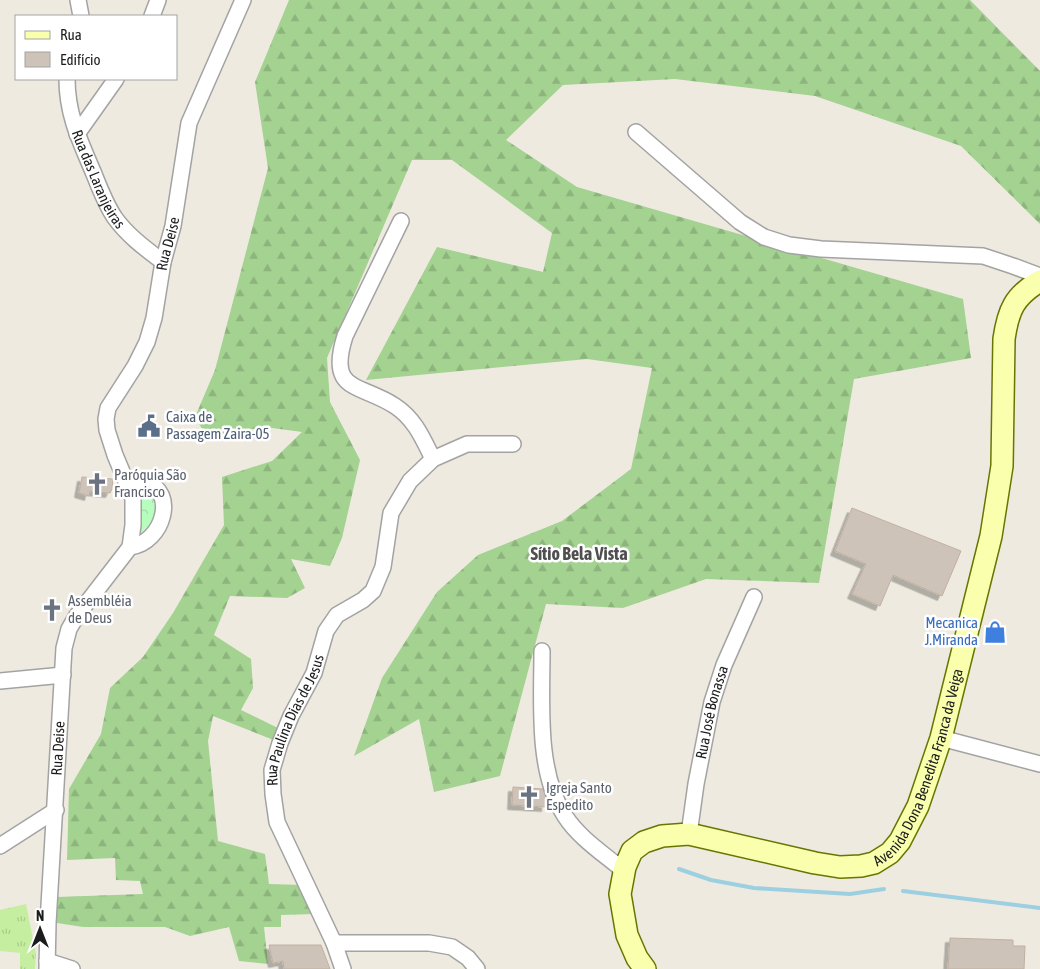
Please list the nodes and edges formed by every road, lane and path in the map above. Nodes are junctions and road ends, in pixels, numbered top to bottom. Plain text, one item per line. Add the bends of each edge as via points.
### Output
1 (78, 0) edge
2 (158, 0) edge
3 (242, 0) edge
4 (80, 15) edge
5 (152, 15) edge
6 (67, 80) edge
7 (115, 80) edge
8 (636, 132) dead end
9 (77, 134) junction
10 (401, 221) dead end
11 (163, 262) junction
12 (1040, 276) edge
13 (1040, 281) edge
14 (513, 444) dead end
15 (433, 459) junction
16 (126, 484) junction
17 (130, 547) junction
18 (754, 597) dead end
19 (542, 651) dead end
20 (63, 675) junction
21 (0, 681) edge
22 (940, 738) junction
23 (1040, 764) edge
24 (56, 810) junction
25 (689, 834) junction
26 (0, 846) edge
27 (624, 871) junction
28 (334, 943) junction
29 (47, 965) edge
30 (72, 969) edge
31 (343, 969) edge
32 (477, 969) edge
33 (645, 969) edge

1 - 4 street
2 - 5 street
3 - 11 street, Rua Deise via 189,123 173,226
6 - 9 street, Rua das Laranjeiras via 70,115
7 - 9 street
8 - 12 street via 740,222 764,237 789,245 821,249 983,256
9 - 11 street, Rua das Laranjeiras via 116,219 131,237
10 - 15 street via 345,336 339,366 350,385 395,406 411,419
11 - 16 street, Rua Deise via 147,342 108,408 106,419
13 - 22 main road, Avenida Dona Benedita Franca da Veiga via 1022,294 1006,322 1002,466 998,499
14 - 15 street, Rua Paulina Dias de Jesus via 467,444
15 - 28 street, Rua Paulina Dias de Jesus via 410,482 391,513 383,567 373,591 336,615 326,631 314,673 291,716 272,770 277,822
16 - 17 street, Rua Deise via 133,498 134,525
16 - 17 street, Rua Deise via 152,486 158,491 163,512 161,523 150,538
17 - 20 street, Rua Deise via 69,629 64,648
18 - 25 street, Rua José Bonassa via 724,664 712,702
19 - 27 street via 546,758 556,801 576,830
20 - 21 street
20 - 24 street, Rua Deise
22 - 23 street
22 - 25 main road, Avenida Dona Benedita Franca da Veiga via 918,806 900,841 890,853 874,863 840,867
24 - 26 street
24 - 29 street, Rua Deise
25 - 27 main road, Avenida Dona Benedita Franca da Veiga via 662,836 644,842 632,850
27 - 33 main road, Avenida Dona Benedita Franca da Veiga via 620,894 627,935
28 - 31 street, Rua Paulina Dias de Jesus
28 - 32 street via 429,943 452,947
29 - 30 street

